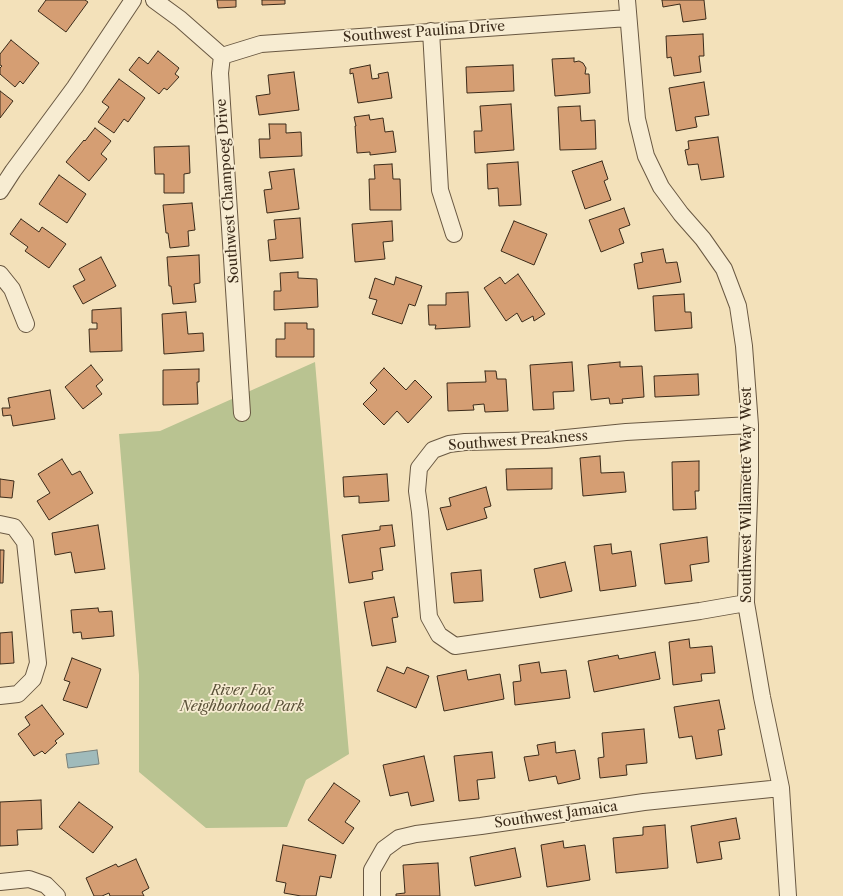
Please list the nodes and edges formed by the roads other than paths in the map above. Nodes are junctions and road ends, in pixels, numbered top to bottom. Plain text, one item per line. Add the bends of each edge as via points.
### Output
1 (133, 0) edge
2 (154, 0) edge
3 (627, 0) edge
4 (628, 18) junction
5 (431, 31) junction
6 (222, 56) junction
7 (0, 191) edge
8 (454, 234) dead end
9 (0, 274) edge
10 (26, 324) dead end
11 (242, 413) dead end
12 (750, 425) junction
13 (0, 524) edge
14 (746, 603) junction
15 (0, 696) edge
16 (781, 788) junction
17 (0, 882) edge
18 (57, 896) edge
19 (372, 896) edge
20 (788, 896) edge

1 - 7 street via 75,87
2 - 6 street
3 - 4 street, Southwest Willamette Way West
4 - 5 street, Southwest Paulina Drive
4 - 12 street, Southwest Willamette Way West via 637,119 646,156 661,187 704,239 724,269 738,306
5 - 6 street, Southwest Paulina Drive via 261,44
5 - 8 street via 440,190
6 - 11 street, Southwest Champoeg Drive via 220,73
9 - 10 street via 12,289
12 - 14 street, Southwest Willamette Way West
12 - 14 street, Southwest Preakness via 626,432 546,440 449,444 433,450 419,468 417,491 429,617 440,635 455,646
13 - 15 street via 14,527 26,542 38,664 33,679 18,694
14 - 16 street, Southwest Willamette Way West
16 - 19 street, Southwest Jamaica via 644,802 399,838 384,850 372,870
16 - 20 street, Southwest Willamette Way West
17 - 18 street via 29,879 46,885

